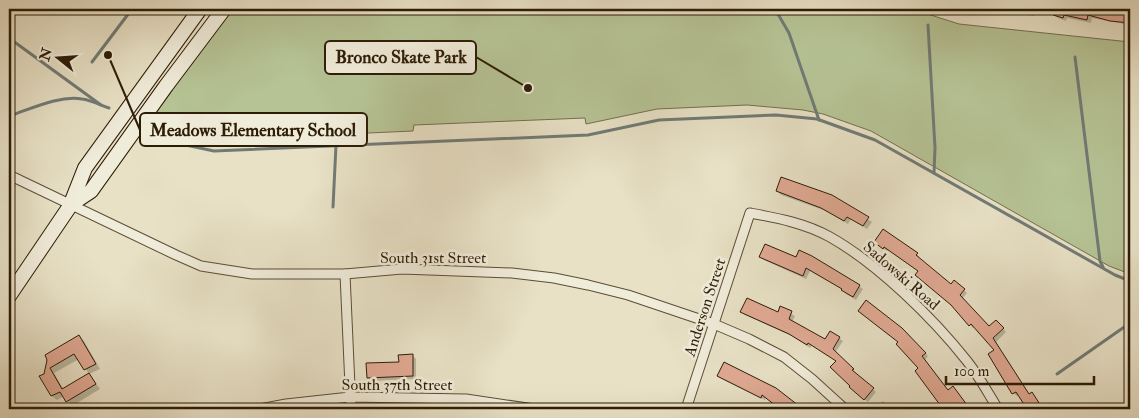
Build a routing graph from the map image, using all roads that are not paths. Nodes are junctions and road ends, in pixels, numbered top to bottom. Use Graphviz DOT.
graph roads {
  1 [pos="200,9"];
  2 [pos="224,9"];
  3 [pos="9,175"];
  4 [pos="70,206"];
  5 [pos="750,213"];
  6 [pos="345,274"];
  7 [pos="9,296"];
  8 [pos="714,324"];
  9 [pos="350,397"];
  10 [pos="260,409"];
  11 [pos="351,409"];
  12 [pos="534,409"];
  13 [pos="686,409"];
  14 [pos="844,409"];
  15 [pos="998,409"];
  1 -- 4 [label="street"];
  2 -- 4 [label="street"];
  3 -- 4 [label="street, South 31st Street"];
  4 -- 6 [label="street, South 31st Street"];
  4 -- 7 [label="street"];
  5 -- 8 [label="street, Anderson Street"];
  5 -- 15 [label="street, Sadowski Road"];
  6 -- 8 [label="street, South 31st Street"];
  6 -- 9 [label="street"];
  8 -- 13 [label="street, Anderson Street"];
  8 -- 14 [label="street, South 31st Street"];
  9 -- 10 [label="street, South 37th Street"];
  9 -- 11 [label="street"];
  9 -- 12 [label="street, South 37th Street"];
}
